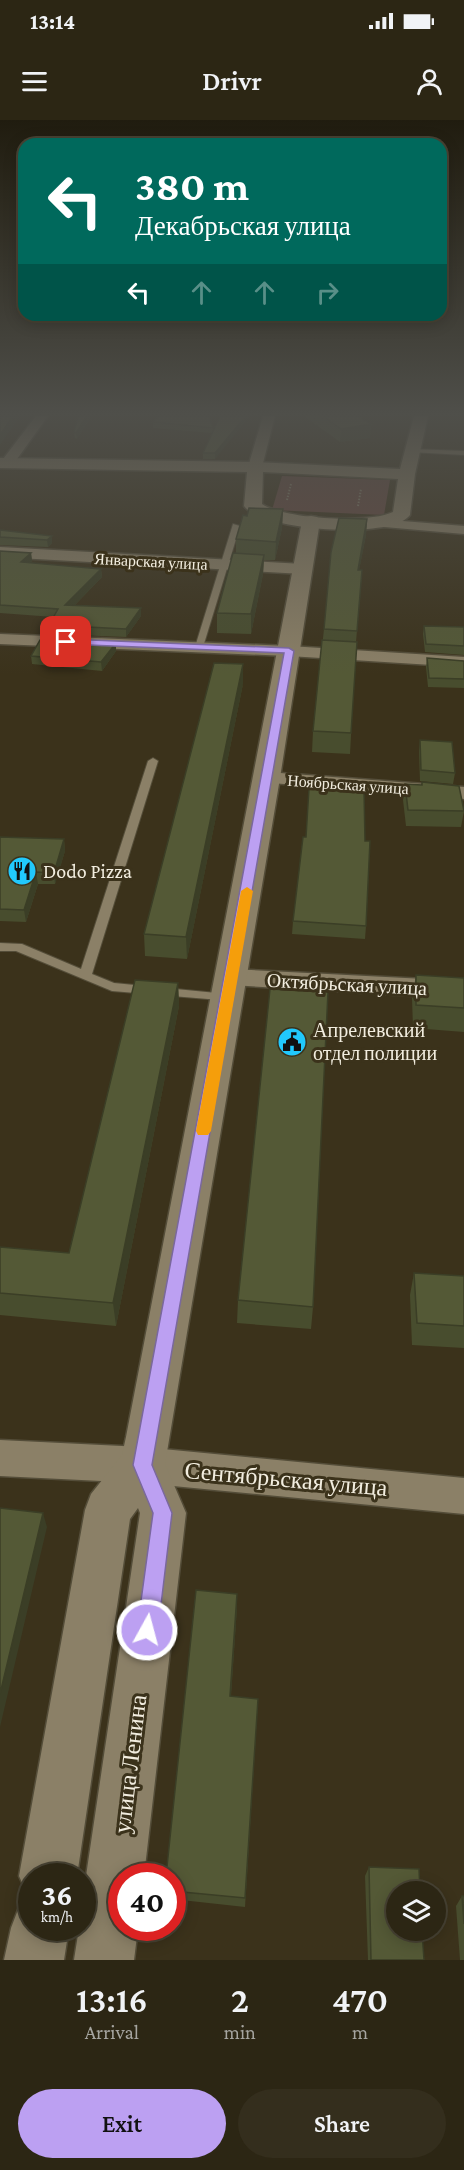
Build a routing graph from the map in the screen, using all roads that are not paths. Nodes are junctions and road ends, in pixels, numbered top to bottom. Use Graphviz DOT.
graph roads {
  1 [pos="253,502"];
  2 [pos="403,502"];
  3 [pos="298,515"];
  4 [pos="378,523"];
  5 [pos="236,526"];
  6 [pos="464,530"];
  7 [pos="0,552"];
  8 [pos="223,565"];
  9 [pos="303,569"];
  10 [pos="0,639"];
  11 [pos="199,647"];
  12 [pos="289,651"];
  13 [pos="464,662"];
  14 [pos="153,761"];
  15 [pos="267,778"];
  16 [pos="464,793"];
  17 [pos="0,947"];
  18 [pos="85,976"];
  19 [pos="229,988"];
  20 [pos="464,990"];
  21 [pos="0,1458"];
  22 [pos="142,1465"];
  23 [pos="464,1496"];
  24 [pos="50,1863"];
  25 [pos="38,1941"];
  26 [pos="34,1960"];
  27 [pos="104,1960"];
  1 -- 3 [label="street"];
  2 -- 4 [label="street"];
  3 -- 4 [label="street"];
  3 -- 9 [label="street"];
  4 -- 6 [label="street"];
  5 -- 8 [label="lane"];
  7 -- 8 [label="street, Январская улица"];
  8 -- 9 [label="street, Январская улица"];
  8 -- 11 [label="lane"];
  9 -- 12 [label="street"];
  10 -- 11 [label="street"];
  11 -- 12 [label="street"];
  12 -- 13 [label="street"];
  12 -- 15 [label="street"];
  14 -- 18 [label="lane"];
  15 -- 16 [label="street, Ноябрьская улица"];
  15 -- 19 [label="street"];
  17 -- 18 [label="lane"];
  18 -- 19 [label="lane"];
  19 -- 20 [label="street, Октябрьская улица"];
  19 -- 22 [label="street"];
  21 -- 22 [label="street, Сентябрьская улица"];
  22 -- 23 [label="street, Сентябрьская улица"];
  22 -- 24 [label="street"];
  22 -- 27 [label="street, улица Ленина"];
  25 -- 26 [label="street"];
}
